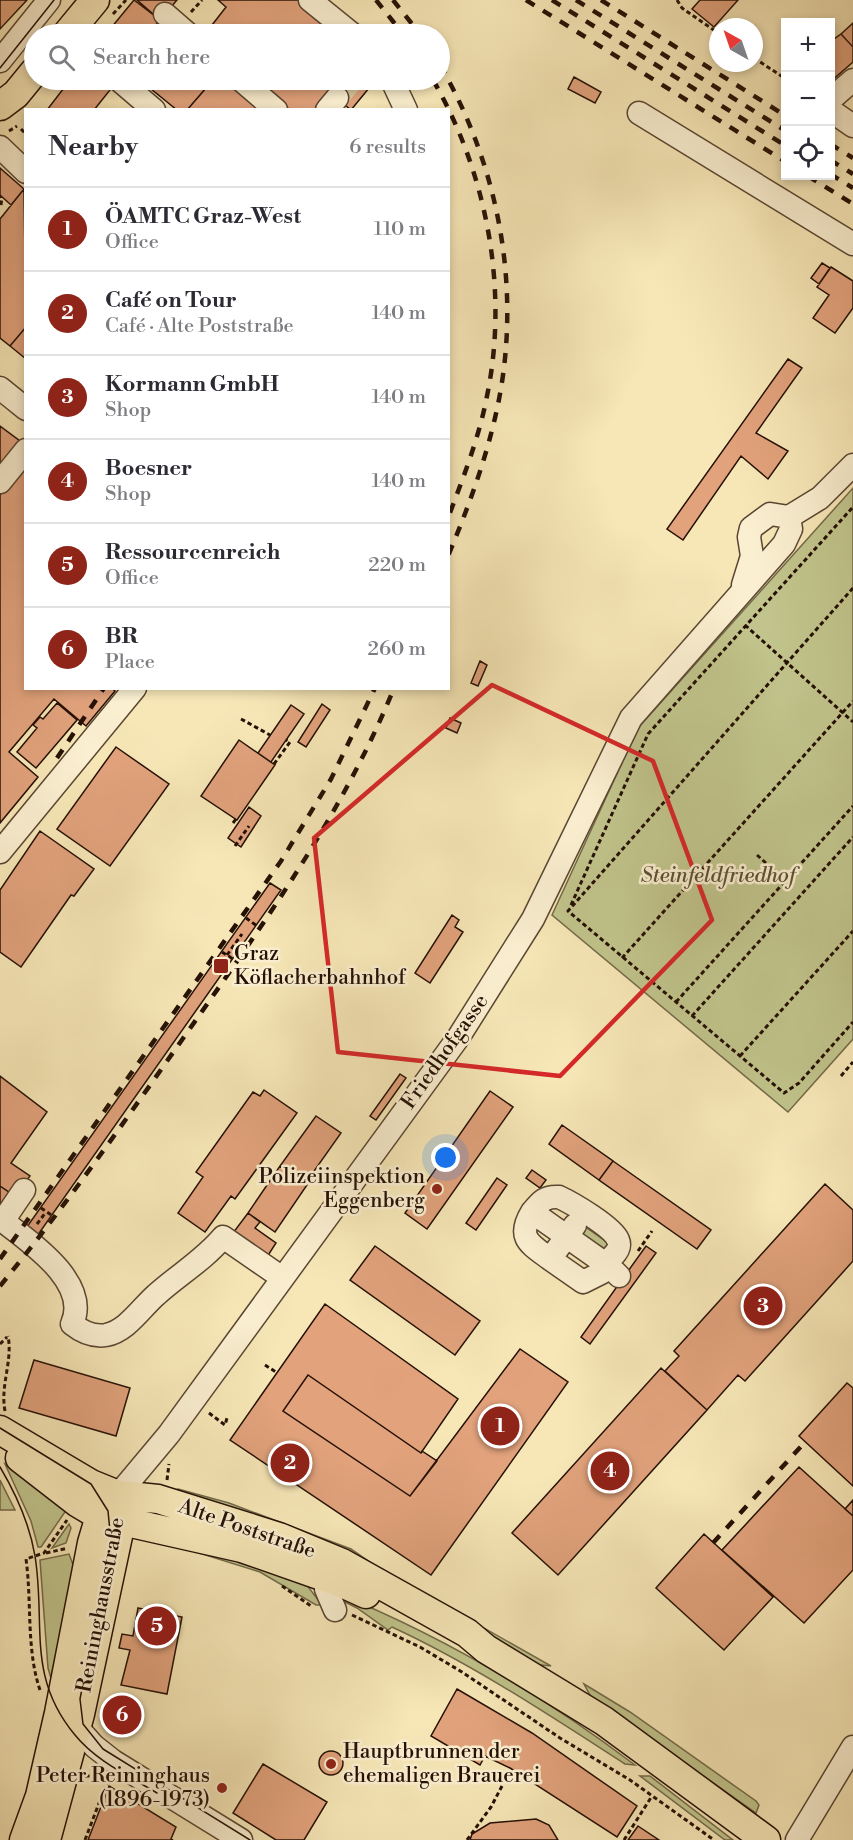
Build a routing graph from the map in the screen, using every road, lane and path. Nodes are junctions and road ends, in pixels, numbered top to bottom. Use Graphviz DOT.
graph roads {
  1 [pos="49,0"];
  2 [pos="95,0"];
  3 [pos="310,0"];
  4 [pos="677,0"];
  5 [pos="165,14"];
  6 [pos="30,24"];
  7 [pos="75,24"];
  8 [pos="176,24"];
  9 [pos="340,24"];
  10 [pos="709,27"];
  11 [pos="24,31"];
  12 [pos="0,61"];
  13 [pos="763,64"];
  14 [pos="781,77"];
  15 [pos="853,80"];
  16 [pos="24,84"];
  17 [pos="130,90"];
  18 [pos="253,90"];
  19 [pos="397,90"];
  20 [pos="835,96"];
  21 [pos="0,106"];
  22 [pos="152,108"];
  23 [pos="274,108"];
  24 [pos="405,108"];
  25 [pos="639,113"];
  26 [pos="835,113"];
  27 [pos="853,126"];
  28 [pos="21,129"];
  29 [pos="24,132"];
  30 [pos="0,147"];
  31 [pos="24,170"];
  32 [pos="2,197"];
  33 [pos="1,205"];
  34 [pos="853,244"];
  35 [pos="0,388"];
  36 [pos="24,407"];
  37 [pos="24,452"];
  38 [pos="853,465"];
  39 [pos="0,482"];
  40 [pos="853,507"];
  41 [pos="789,517"];
  42 [pos="853,588"];
  43 [pos="742,590"];
  44 [pos="745,625"];
  45 [pos="788,663"];
  46 [pos="133,690"];
  47 [pos="853,701"];
  48 [pos="842,713"];
  49 [pos="241,719"];
  50 [pos="853,722"];
  51 [pos="270,735"];
  52 [pos="286,740"];
  53 [pos="274,764"];
  54 [pos="853,806"];
  55 [pos="249,826"];
  56 [pos="853,837"];
  57 [pos="235,846"];
  58 [pos="0,852"];
  59 [pos="757,855"];
  60 [pos="786,881"];
  61 [pos="570,909"];
  62 [pos="255,915"];
  63 [pos="246,918"];
  64 [pos="251,922"];
  65 [pos="257,926"];
  66 [pos="853,931"];
  67 [pos="242,934"];
  68 [pos="222,951"];
  69 [pos="227,955"];
  70 [pos="622,958"];
  71 [pos="233,960"];
  72 [pos="676,1002"];
  73 [pos="692,1016"];
  74 [pos="853,1022"];
  75 [pos="740,1057"];
  76 [pos="853,1062"];
  77 [pos="841,1076"];
  78 [pos="24,1190"];
  79 [pos="41,1208"];
  80 [pos="46,1212"];
  81 [pos="532,1212"];
  82 [pos="584,1212"];
  83 [pos="43,1216"];
  84 [pos="52,1216"];
  85 [pos="567,1237"];
  86 [pos="550,1259"];
  87 [pos="610,1268"];
  88 [pos="281,1277"];
  89 [pos="0,1344"];
  90 [pos="265,1365"];
  91 [pos="276,1372"];
  92 [pos="200,1407"];
  93 [pos="227,1418"];
  94 [pos="2,1430"];
  95 [pos="113,1511"];
  96 [pos="72,1513"];
  97 [pos="71,1547"];
  98 [pos="44,1553"];
  99 [pos="326,1579"];
  100 [pos="281,1586"];
  101 [pos="335,1610"];
  102 [pos="486,1649"];
  103 [pos="59,1711"];
  104 [pos="853,1747"];
  105 [pos="107,1782"];
  106 [pos="502,1786"];
  107 [pos="652,1796"];
  108 [pos="24,1840"];
  109 [pos="46,1840"];
  110 [pos="85,1840"];
  111 [pos="241,1840"];
  112 [pos="467,1840"];
  113 [pos="624,1840"];
  114 [pos="714,1840"];
  115 [pos="766,1840"];
  116 [pos="797,1840"];
  1 -- 6 [label="street"];
  2 -- 7 [label="main road"];
  3 -- 9 [label="street"];
  4 -- 10 [label="path"];
  5 -- 8 [label="street"];
  11 -- 12 [label="street"];
  13 -- 14 [label="path"];
  15 -- 20 [label="street"];
  16 -- 21 [label="main road"];
  17 -- 22 [label="street"];
  18 -- 23 [label="street"];
  19 -- 24 [label="street"];
  25 -- 34 [label="street"];
  26 -- 27 [label="street"];
  28 -- 29 [label="path"];
  30 -- 31 [label="street"];
  32 -- 33 [label="path"];
  35 -- 36 [label="street"];
  37 -- 39 [label="street"];
  38 -- 41 [label="street, Friedhofgasse"];
  40 -- 44 [label="path"];
  41 -- 43 [label="street, Friedhofgasse"];
  41 -- 43 [label="street, Friedhofgasse"];
  42 -- 45 [label="path"];
  43 -- 88 [label="street, Friedhofgasse"];
  44 -- 45 [label="path"];
  44 -- 61 [label="path"];
  45 -- 48 [label="path"];
  45 -- 61 [label="path"];
  46 -- 58 [label="street"];
  47 -- 48 [label="path"];
  48 -- 50 [label="path"];
  48 -- 70 [label="path"];
  49 -- 51 [label="path"];
  52 -- 53 [label="path"];
  54 -- 60 [label="path"];
  55 -- 57 [label="path"];
  56 -- 73 [label="path"];
  59 -- 60 [label="path"];
  60 -- 72 [label="path"];
  61 -- 70 [label="path"];
  62 -- 64 [label="path"];
  63 -- 64 [label="path"];
  64 -- 65 [label="path"];
  66 -- 75 [label="path"];
  67 -- 69 [label="path"];
  68 -- 69 [label="path"];
  69 -- 71 [label="path"];
  70 -- 72 [label="path"];
  72 -- 73 [label="path"];
  73 -- 75 [label="path"];
  74 -- 75 [label="path"];
  76 -- 77 [label="path"];
  78 -- 88 [label="street"];
  79 -- 80 [label="path"];
  80 -- 83 [label="path"];
  80 -- 84 [label="path"];
  81 -- 82 [label="street"];
  81 -- 85 [label="street"];
  81 -- 86 [label="street"];
  82 -- 85 [label="street"];
  82 -- 87 [label="street"];
  85 -- 86 [label="street"];
  85 -- 87 [label="street"];
  86 -- 87 [label="street"];
  88 -- 95 [label="street, Friedhofgasse"];
  89 -- 94 [label="path"];
  90 -- 91 [label="path"];
  92 -- 93 [label="path"];
  94 -- 95 [label="main road, Alte Poststraße"];
  95 -- 99 [label="main road, Alte Poststraße"];
  95 -- 102 [label="main road, Alte Poststraße"];
  95 -- 103 [label="main road, Reininghausstraße"];
  96 -- 98 [label="path"];
  97 -- 98 [label="path"];
  98 -- 103 [label="path"];
  99 -- 101 [label="street"];
  99 -- 102 [label="main road, Alte Poststraße"];
  100 -- 101 [label="path"];
  101 -- 107 [label="path"];
  102 -- 115 [label="main road, Alte Poststraße"];
  103 -- 108 [label="main road, Reininghausstraße"];
  103 -- 109 [label="main road, Reininghausstraße"];
  103 -- 111 [label="street"];
  104 -- 116 [label="street"];
  105 -- 110 [label="path"];
  106 -- 112 [label="path"];
  107 -- 113 [label="path"];
  107 -- 114 [label="path"];
}
